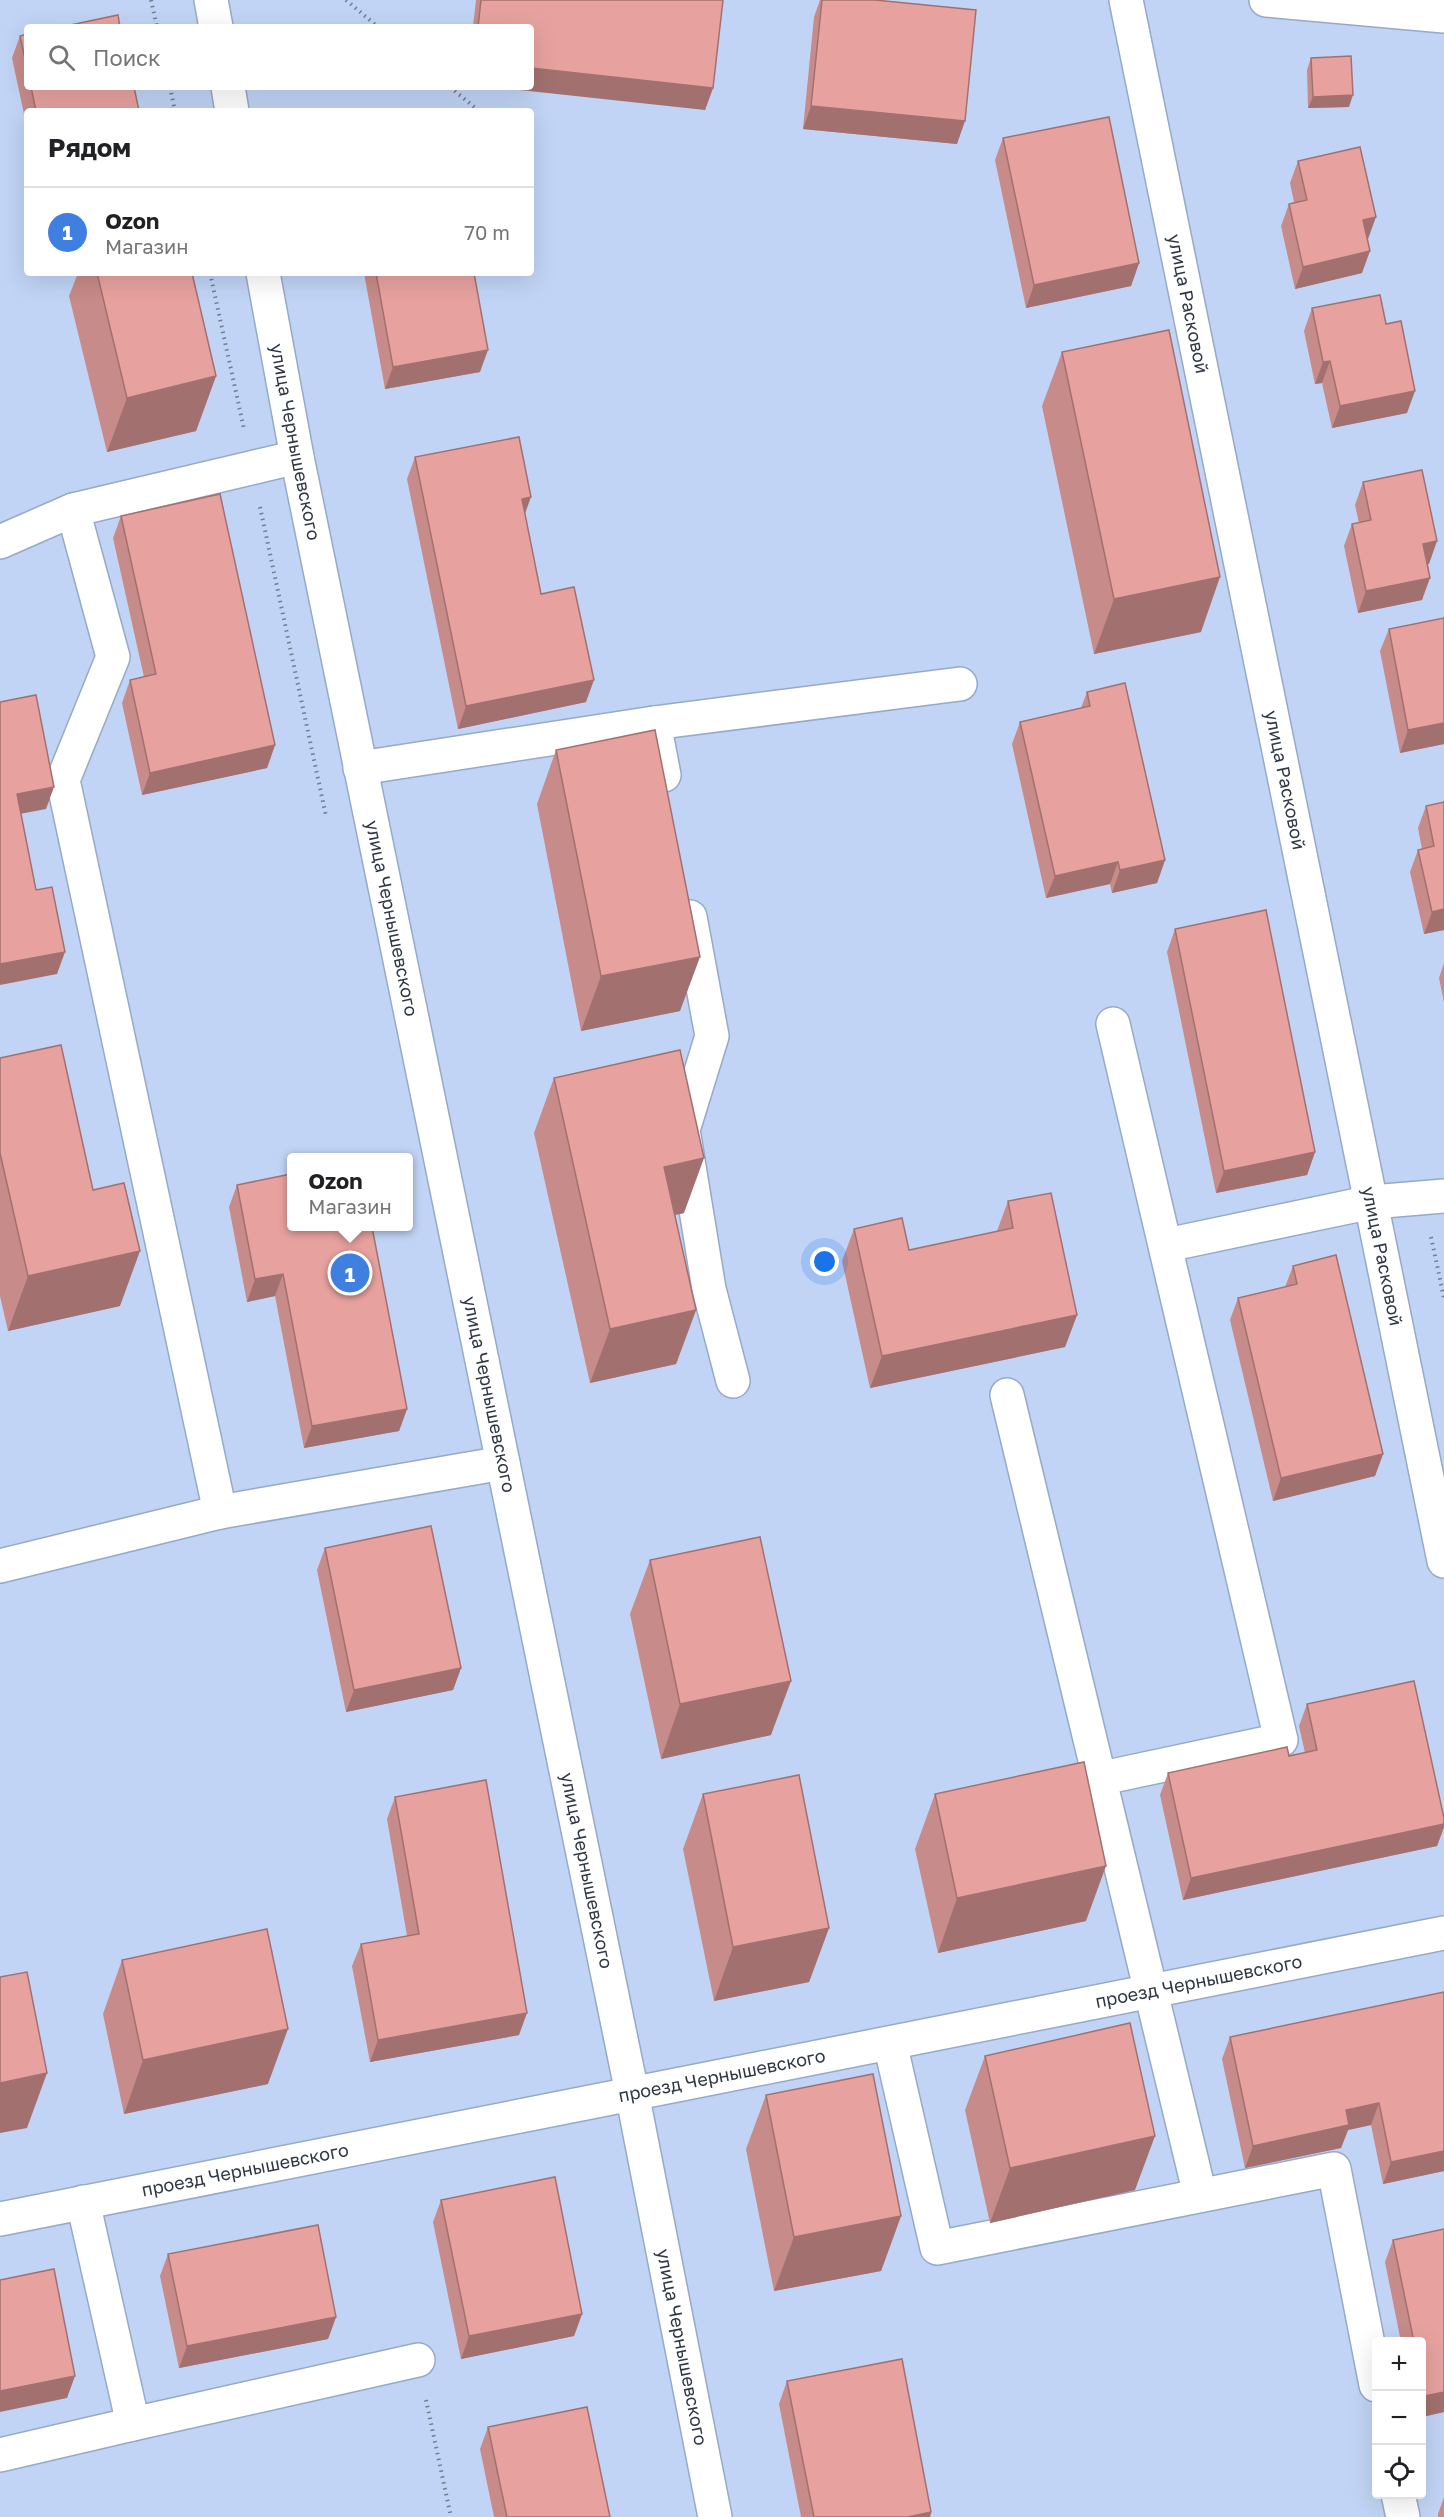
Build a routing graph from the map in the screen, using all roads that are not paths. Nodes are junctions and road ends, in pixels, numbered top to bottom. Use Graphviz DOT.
graph roads {
  1 [pos="211,0"];
  2 [pos="1126,0"];
  3 [pos="1266,0"];
  4 [pos="1377,5"];
  5 [pos="1444,16"];
  6 [pos="215,24"];
  7 [pos="228,90"];
  8 [pos="232,108"];
  9 [pos="263,276"];
  10 [pos="297,457"];
  11 [pos="73,510"];
  12 [pos="0,542"];
  13 [pos="960,684"];
  14 [pos="654,723"];
  15 [pos="360,768"];
  16 [pos="669,804"];
  17 [pos="684,885"];
  18 [pos="1113,1024"];
  19 [pos="1434,1197"];
  20 [pos="1372,1202"];
  21 [pos="1167,1245"];
  22 [pos="733,1381"];
  23 [pos="1008,1395"];
  24 [pos="502,1463"];
  25 [pos="1436,1482"];
  26 [pos="220,1512"];
  27 [pos="1444,1561"];
  28 [pos="0,1566"];
  29 [pos="1098,1779"];
  30 [pos="1444,1933"];
  31 [pos="1153,1993"];
  32 [pos="890,2043"];
  33 [pos="632,2093"];
  34 [pos="1200,2195"];
  35 [pos="83,2202"];
  36 [pos="0,2219"];
  37 [pos="418,2360"];
  38 [pos="1372,2360"];
  39 [pos="132,2424"];
  40 [pos="0,2455"];
  41 [pos="1399,2499"];
  42 [pos="716,2517"];
  43 [pos="1403,2517"];
  1 -- 6 [label="street"];
  2 -- 20 [label="street, улица Расковой"];
  3 -- 4 [label="street"];
  4 -- 5 [label="street"];
  7 -- 8 [label="street"];
  9 -- 10 [label="street, улица Чернышевского"];
  10 -- 11 [label="street"];
  10 -- 15 [label="street, улица Чернышевского"];
  11 -- 12 [label="street"];
  11 -- 26 [label="street"];
  13 -- 14 [label="street"];
  14 -- 15 [label="street"];
  14 -- 16 [label="street"];
  15 -- 24 [label="street, улица Чернышевского"];
  17 -- 22 [label="street"];
  18 -- 21 [label="street"];
  19 -- 20 [label="street"];
  20 -- 21 [label="street"];
  20 -- 25 [label="street, улица Расковой"];
  21 -- 29 [label="street"];
  23 -- 29 [label="street"];
  24 -- 26 [label="street"];
  24 -- 33 [label="street, улица Чернышевского"];
  25 -- 27 [label="street, улица Расковой"];
  26 -- 28 [label="street"];
  29 -- 31 [label="street"];
  30 -- 31 [label="street, проезд Чернышевского"];
  31 -- 32 [label="street, проезд Чернышевского"];
  31 -- 34 [label="street"];
  32 -- 33 [label="street, проезд Чернышевского"];
  32 -- 34 [label="street"];
  33 -- 35 [label="street, проезд Чернышевского"];
  33 -- 42 [label="street, улица Чернышевского"];
  34 -- 38 [label="street"];
  35 -- 36 [label="street, проезд Чернышевского"];
  35 -- 39 [label="street"];
  37 -- 39 [label="street"];
  39 -- 40 [label="street"];
  41 -- 43 [label="street"];
}
